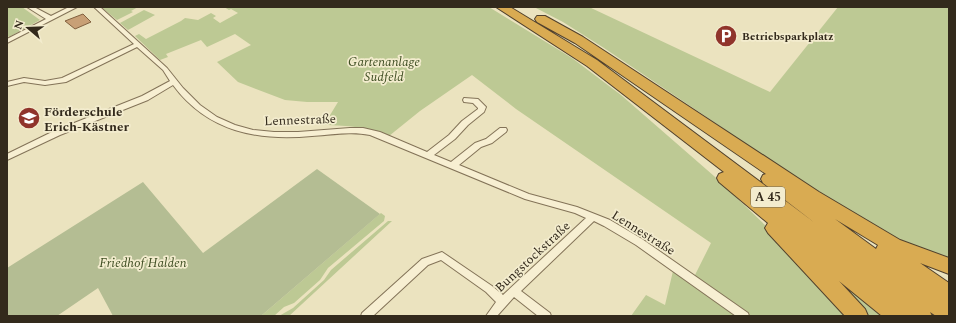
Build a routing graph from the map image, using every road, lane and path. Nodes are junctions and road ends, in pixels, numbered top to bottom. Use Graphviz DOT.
graph roads {
  1 [pos="30,7"];
  2 [pos="74,7"];
  3 [pos="97,7"];
  4 [pos="502,7"];
  5 [pos="521,7"];
  6 [pos="51,19"];
  7 [pos="7,41"];
  8 [pos="138,44"];
  9 [pos="612,79"];
  10 [pos="173,82"];
  11 [pos="7,84"];
  12 [pos="467,100"];
  13 [pos="668,101"];
  14 [pos="503,130"];
  15 [pos="427,156"];
  16 [pos="7,157"];
  17 [pos="452,166"];
  18 [pos="726,178"];
  19 [pos="813,196"];
  20 [pos="593,217"];
  21 [pos="949,266"];
  22 [pos="514,291"];
  23 [pos="949,294"];
  24 [pos="503,301"];
  25 [pos="949,314"];
  26 [pos="366,316"];
  27 [pos="491,316"];
  28 [pos="546,316"];
  29 [pos="744,316"];
  30 [pos="858,316"];
  31 [pos="897,316"];
  32 [pos="922,316"];
  1 -- 6 [label="street"];
  2 -- 6 [label="street"];
  3 -- 8 [label="street, Lennestraße"];
  4 -- 9 [label="highway, A 45"];
  5 -- 13 [label="highway, A 45"];
  6 -- 7 [label="street"];
  8 -- 10 [label="street, Lennestraße"];
  8 -- 11 [label="street"];
  9 -- 18 [label="highway"];
  9 -- 32 [label="highway, A 45"];
  10 -- 15 [label="street, Lennestraße"];
  10 -- 16 [label="street"];
  12 -- 15 [label="street"];
  13 -- 19 [label="highway"];
  13 -- 25 [label="highway, A 45"];
  14 -- 17 [label="street"];
  15 -- 17 [label="street, Lennestraße"];
  17 -- 20 [label="street, Lennestraße"];
  18 -- 30 [label="highway"];
  18 -- 31 [label="highway"];
  19 -- 21 [label="highway"];
  19 -- 23 [label="highway"];
  20 -- 22 [label="street, Bungstockstraße"];
  20 -- 29 [label="street, Lennestraße"];
  22 -- 24 [label="street, Bungstockstraße"];
  22 -- 28 [label="street"];
  24 -- 26 [label="street"];
  24 -- 27 [label="street, Bungstockstraße"];
}
